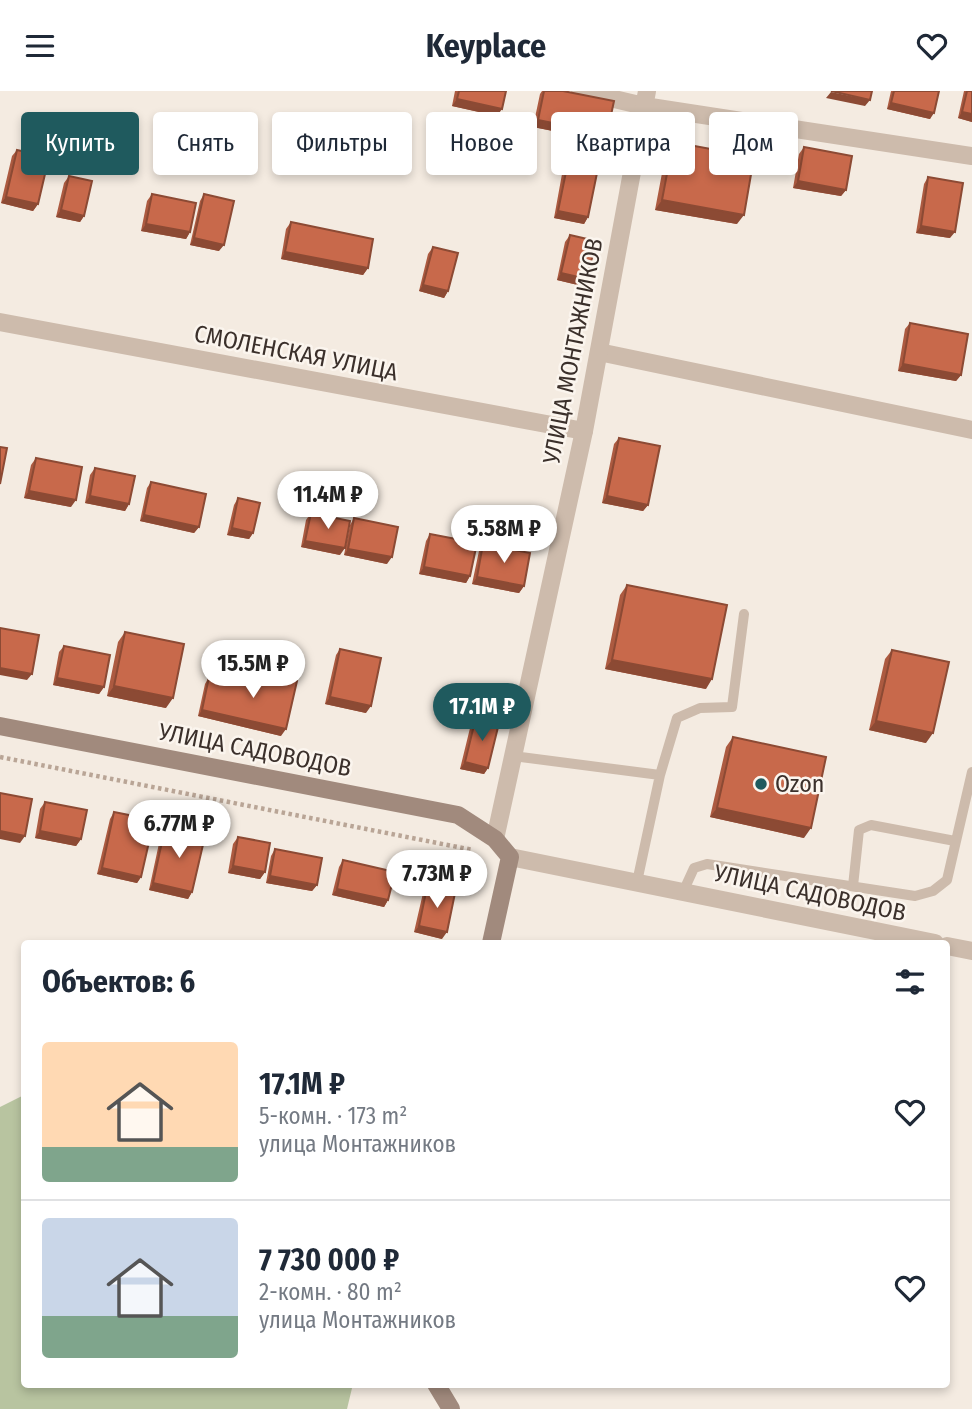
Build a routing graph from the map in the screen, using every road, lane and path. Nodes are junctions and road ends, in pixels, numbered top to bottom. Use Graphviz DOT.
graph roads {
  1 [pos="580,91"];
  2 [pos="645,98"];
  3 [pos="972,156"];
  4 [pos="0,322"];
  5 [pos="598,352"];
  6 [pos="972,430"];
  7 [pos="584,431"];
  8 [pos="744,614"];
  9 [pos="0,726"];
  10 [pos="513,756"];
  11 [pos="0,757"];
  12 [pos="972,772"];
  13 [pos="660,775"];
  14 [pos="495,839"];
  15 [pos="956,841"];
  16 [pos="510,857"];
  17 [pos="637,883"];
  18 [pos="853,886"];
  19 [pos="683,892"];
  20 [pos="492,940"];
  21 [pos="920,940"];
  22 [pos="950,947"];
  23 [pos="972,951"];
  24 [pos="438,1388"];
  25 [pos="451,1409"];
  1 -- 2 [label="street"];
  2 -- 3 [label="street"];
  2 -- 5 [label="street, УЛИЦА МОНТАЖНИКОВ"];
  4 -- 7 [label="street, СМОЛЕНСКАЯ УЛИЦА"];
  5 -- 6 [label="street"];
  5 -- 7 [label="street, УЛИЦА МОНТАЖНИКОВ"];
  7 -- 10 [label="street, УЛИЦА МОНТАЖНИКОВ"];
  8 -- 13 [label="lane"];
  9 -- 14 [label="main road, УЛИЦА САДОВОДОВ"];
  10 -- 13 [label="lane"];
  10 -- 14 [label="street, УЛИЦА МОНТАЖНИКОВ"];
  11 -- 16 [label="path"];
  12 -- 15 [label="lane"];
  13 -- 17 [label="lane"];
  14 -- 16 [label="main road"];
  15 -- 18 [label="lane"];
  15 -- 18 [label="lane"];
  16 -- 17 [label="street, УЛИЦА САДОВОДОВ"];
  16 -- 20 [label="main road"];
  17 -- 19 [label="street, УЛИЦА САДОВОДОВ"];
  18 -- 19 [label="lane"];
  19 -- 21 [label="street, УЛИЦА САДОВОДОВ"];
  22 -- 23 [label="street"];
  24 -- 25 [label="main road"];
}
